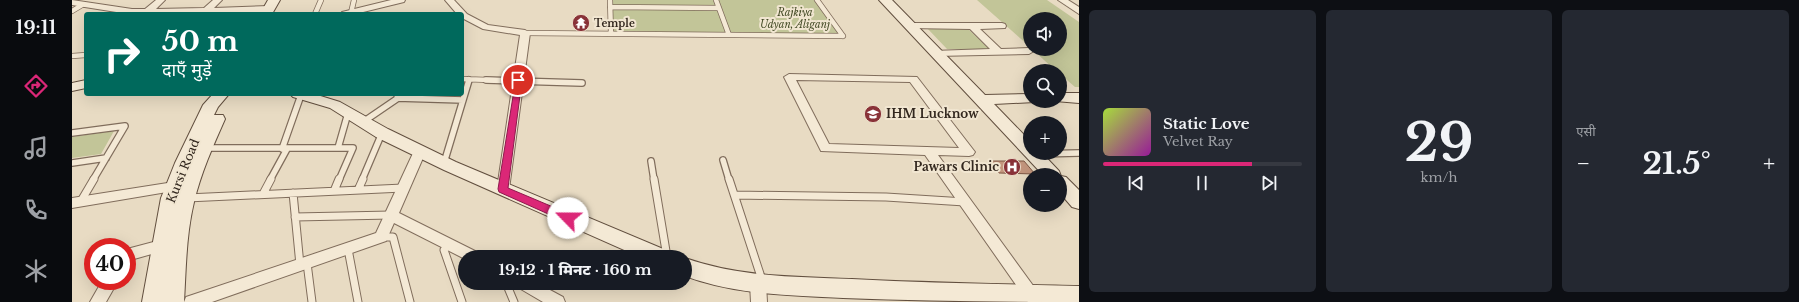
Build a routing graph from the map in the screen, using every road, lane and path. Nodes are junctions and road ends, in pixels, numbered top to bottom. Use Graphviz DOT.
graph roads {
  1 [pos="161,0"];
  2 [pos="218,0"];
  3 [pos="321,0"];
  4 [pos="354,0"];
  5 [pos="401,0"];
  6 [pos="449,0"];
  7 [pos="610,0"];
  8 [pos="716,0"];
  9 [pos="817,0"];
  10 [pos="885,0"];
  11 [pos="1062,0"];
  12 [pos="72,2"];
  13 [pos="82,4"];
  14 [pos="610,7"];
  15 [pos="270,8"];
  16 [pos="719,8"];
  17 [pos="72,11"];
  18 [pos="205,11"];
  19 [pos="1079,11"];
  20 [pos="147,12"];
  21 [pos="316,12"];
  22 [pos="349,12"];
  23 [pos="356,12"];
  24 [pos="460,12"];
  25 [pos="464,16"];
  26 [pos="911,26"];
  27 [pos="972,26"];
  28 [pos="1002,26"];
  29 [pos="525,33"];
  30 [pos="611,34"];
  31 [pos="729,35"];
  32 [pos="1023,51"];
  33 [pos="999,52"];
  34 [pos="936,53"];
  35 [pos="84,55"];
  36 [pos="72,56"];
  37 [pos="464,79"];
  38 [pos="469,79"];
  39 [pos="518,80"];
  40 [pos="582,83"];
  41 [pos="84,84"];
  42 [pos="72,87"];
  43 [pos="221,96"];
  44 [pos="223,96"];
  45 [pos="298,96"];
  46 [pos="306,96"];
  47 [pos="400,96"];
  48 [pos="397,98"];
  49 [pos="1067,98"];
  50 [pos="1079,98"];
  51 [pos="1023,99"];
  52 [pos="463,100"];
  53 [pos="981,100"];
  54 [pos="348,112"];
  55 [pos="363,122"];
  56 [pos="72,133"];
  57 [pos="382,133"];
  58 [pos="1023,144"];
  59 [pos="204,148"];
  60 [pos="338,148"];
  61 [pos="284,149"];
  62 [pos="928,150"];
  63 [pos="420,151"];
  64 [pos="1067,153"];
  65 [pos="1079,153"];
  66 [pos="106,158"];
  67 [pos="723,160"];
  68 [pos="1039,160"];
  69 [pos="651,161"];
  70 [pos="72,163"];
  71 [pos="444,163"];
  72 [pos="1046,168"];
  73 [pos="403,188"];
  74 [pos="503,189"];
  75 [pos="358,190"];
  76 [pos="334,191"];
  77 [pos="181,192"];
  78 [pos="293,193"];
  79 [pos="263,194"];
  80 [pos="735,195"];
  81 [pos="76,202"];
  82 [pos="965,202"];
  83 [pos="391,215"];
  84 [pos="295,217"];
  85 [pos="381,238"];
  86 [pos="449,244"];
  87 [pos="161,246"];
  88 [pos="348,249"];
  89 [pos="461,250"];
  90 [pos="645,250"];
  91 [pos="666,250"];
  92 [pos="136,253"];
  93 [pos="303,264"];
  94 [pos="692,270"];
  95 [pos="105,290"];
  96 [pos="509,290"];
  97 [pos="536,290"];
  98 [pos="760,290"];
  99 [pos="1079,295"];
  100 [pos="919,297"];
  101 [pos="1034,298"];
  102 [pos="98,302"];
  103 [pos="153,302"];
  104 [pos="173,302"];
  105 [pos="192,302"];
  106 [pos="312,302"];
  107 [pos="358,302"];
  108 [pos="410,302"];
  109 [pos="462,302"];
  110 [pos="514,302"];
  111 [pos="557,302"];
  1 -- 20 [label="street"];
  2 -- 18 [label="street"];
  3 -- 21 [label="lane"];
  4 -- 22 [label="lane"];
  5 -- 23 [label="street"];
  6 -- 24 [label="street"];
  7 -- 14 [label="lane"];
  8 -- 16 [label="lane"];
  9 -- 31 [label="lane"];
  10 -- 26 [label="street"];
  11 -- 19 [label="street"];
  12 -- 13 [label="street"];
  13 -- 17 [label="lane"];
  13 -- 20 [label="street"];
  14 -- 16 [label="lane"];
  14 -- 30 [label="lane"];
  15 -- 18 [label="street"];
  16 -- 31 [label="lane"];
  18 -- 20 [label="street"];
  25 -- 29 [label="street"];
  26 -- 27 [label="street"];
  26 -- 34 [label="street"];
  27 -- 28 [label="street"];
  27 -- 33 [label="street"];
  29 -- 30 [label="lane"];
  29 -- 39 [label="street"];
  30 -- 31 [label="lane"];
  32 -- 33 [label="street"];
  33 -- 34 [label="street"];
  34 -- 53 [label="street"];
  35 -- 36 [label="lane"];
  37 -- 38 [label="lane"];
  38 -- 39 [label="lane"];
  38 -- 52 [label="lane"];
  39 -- 40 [label="lane"];
  39 -- 74 [label="street"];
  41 -- 42 [label="street"];
  43 -- 77 [label="street, Kursi Road"];
  44 -- 59 [label="street, Kursi Road"];
  45 -- 61 [label="lane"];
  46 -- 54 [label="street"];
  47 -- 48 [label="lane"];
  48 -- 52 [label="lane"];
  48 -- 55 [label="lane"];
  49 -- 50 [label="street"];
  51 -- 53 [label="street"];
  52 -- 71 [label="lane"];
  53 -- 58 [label="street"];
  54 -- 55 [label="street"];
  54 -- 60 [label="lane"];
  55 -- 57 [label="street"];
  56 -- 66 [label="lane"];
  57 -- 63 [label="street"];
  57 -- 75 [label="lane"];
  59 -- 61 [label="lane"];
  59 -- 77 [label="street, Kursi Road"];
  60 -- 61 [label="lane"];
  60 -- 76 [label="lane"];
  61 -- 79 [label="lane"];
  62 -- 62 [label="street"];
  62 -- 82 [label="street"];
  63 -- 71 [label="street"];
  63 -- 73 [label="street"];
  64 -- 65 [label="lane"];
  66 -- 70 [label="lane"];
  66 -- 81 [label="lane"];
  67 -- 80 [label="lane"];
  68 -- 72 [label="street"];
  69 -- 91 [label="lane"];
  71 -- 74 [label="street"];
  73 -- 75 [label="lane"];
  73 -- 83 [label="street"];
  74 -- 90 [label="street"];
  75 -- 76 [label="lane"];
  76 -- 78 [label="lane"];
  77 -- 79 [label="lane"];
  77 -- 81 [label="street"];
  77 -- 87 [label="street, Kursi Road"];
  77 -- 104 [label="street, Kursi Road"];
  78 -- 79 [label="lane"];
  78 -- 84 [label="lane"];
  80 -- 82 [label="lane"];
  80 -- 98 [label="lane"];
  82 -- 101 [label="street"];
  83 -- 84 [label="lane"];
  83 -- 85 [label="street"];
  83 -- 86 [label="street"];
  84 -- 93 [label="lane"];
  85 -- 88 [label="street"];
  85 -- 108 [label="lane"];
  86 -- 89 [label="street"];
  86 -- 109 [label="lane"];
  87 -- 92 [label="street"];
  87 -- 103 [label="street, Kursi Road"];
  88 -- 93 [label="street"];
  88 -- 107 [label="lane"];
  93 -- 105 [label="street"];
  93 -- 106 [label="lane"];
  94 -- 98 [label="street"];
  95 -- 102 [label="street"];
  96 -- 110 [label="lane"];
  97 -- 111 [label="street"];
  98 -- 100 [label="street"];
  99 -- 101 [label="street"];
  100 -- 101 [label="street"];
}
